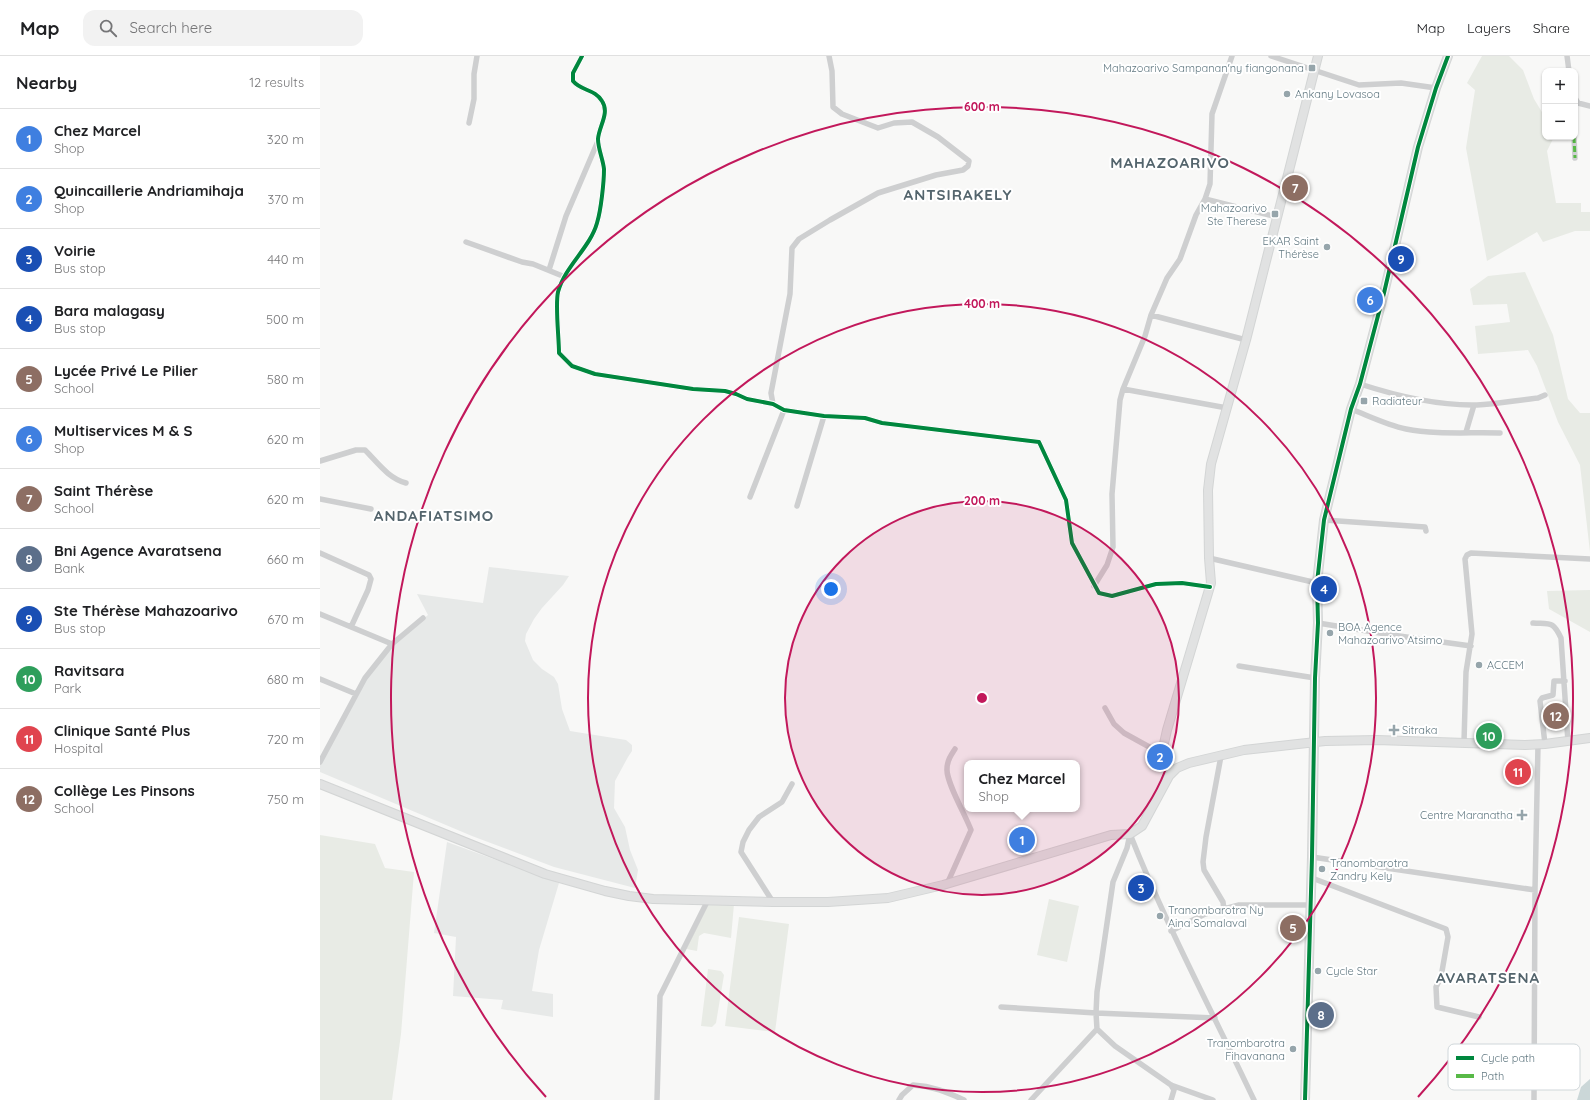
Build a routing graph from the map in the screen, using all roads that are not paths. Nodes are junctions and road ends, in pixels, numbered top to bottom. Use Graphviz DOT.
graph roads {
  1 [pos="477,56"];
  2 [pos="582,56"];
  3 [pos="829,56"];
  4 [pos="1232,56"];
  5 [pos="1271,56"];
  6 [pos="1318,56"];
  7 [pos="1448,56"];
  8 [pos="1567,56"];
  9 [pos="1569,68"];
  10 [pos="1314,71"];
  11 [pos="1436,88"];
  12 [pos="1578,103"];
  13 [pos="1590,106"];
  14 [pos="469,123"];
  15 [pos="1574,140"];
  16 [pos="598,141"];
  17 [pos="1575,158"];
  18 [pos="1205,199"];
  19 [pos="1277,217"];
  20 [pos="466,242"];
  21 [pos="549,270"];
  22 [pos="565,277"];
  23 [pos="1152,315"];
  24 [pos="1246,340"];
  25 [pos="1360,384"];
  26 [pos="1123,389"];
  27 [pos="1545,395"];
  28 [pos="773,404"];
  29 [pos="1474,404"];
  30 [pos="1227,408"];
  31 [pos="1351,408"];
  32 [pos="784,410"];
  33 [pos="824,416"];
  34 [pos="1466,432"];
  35 [pos="1500,433"];
  36 [pos="320,461"];
  37 [pos="406,483"];
  38 [pos="750,497"];
  39 [pos="320,499"];
  40 [pos="797,506"];
  41 [pos="371,509"];
  42 [pos="1324,520"];
  43 [pos="1426,531"];
  44 [pos="320,553"];
  45 [pos="1209,558"];
  46 [pos="1590,559"];
  47 [pos="1317,583"];
  48 [pos="1094,586"];
  49 [pos="1210,587"];
  50 [pos="320,614"];
  51 [pos="423,618"];
  52 [pos="1318,623"];
  53 [pos="1533,623"];
  54 [pos="351,627"];
  55 [pos="392,644"];
  56 [pos="1471,646"];
  57 [pos="1239,666"];
  58 [pos="1315,678"];
  59 [pos="320,679"];
  60 [pos="1565,681"];
  61 [pos="356,694"];
  62 [pos="1106,708"];
  63 [pos="1590,738"];
  64 [pos="1464,742"];
  65 [pos="1568,742"];
  66 [pos="1314,743"];
  67 [pos="1542,744"];
  68 [pos="955,749"];
  69 [pos="1162,754"];
  70 [pos="1221,756"];
  71 [pos="320,762"];
  72 [pos="1173,772"];
  73 [pos="320,784"];
  74 [pos="792,784"];
  75 [pos="1130,834"];
  76 [pos="1312,857"];
  77 [pos="1312,878"];
  78 [pos="947,884"];
  79 [pos="1535,890"];
  80 [pos="708,900"];
  81 [pos="773,902"];
  82 [pos="1311,905"];
  83 [pos="1224,910"];
  84 [pos="1171,931"];
  85 [pos="1001,1007"];
  86 [pos="1096,1013"];
  87 [pos="1479,1017"];
  88 [pos="1215,1018"];
  89 [pos="1097,1029"];
  90 [pos="1534,1044"];
  91 [pos="1171,1085"];
  92 [pos="1534,1090"];
  93 [pos="657,1100"];
  94 [pos="899,1100"];
  95 [pos="964,1100"];
  96 [pos="1031,1100"];
  97 [pos="1171,1100"];
  98 [pos="1213,1100"];
  99 [pos="1254,1100"];
  100 [pos="1305,1100"];
  101 [pos="1534,1100"];
  1 -- 14 [label="street"];
  2 -- 16 [label="street"];
  3 -- 28 [label="street"];
  4 -- 18 [label="street"];
  5 -- 10 [label="street"];
  6 -- 10 [label="main road"];
  7 -- 11 [label="main road"];
  8 -- 9 [label="street"];
  10 -- 11 [label="street"];
  10 -- 19 [label="main road"];
  11 -- 25 [label="main road"];
  12 -- 13 [label="street"];
  15 -- 17 [label="street"];
  16 -- 21 [label="street"];
  16 -- 22 [label="street"];
  18 -- 19 [label="street"];
  18 -- 23 [label="street"];
  19 -- 24 [label="main road"];
  20 -- 21 [label="street"];
  21 -- 22 [label="street"];
  22 -- 28 [label="street"];
  23 -- 24 [label="street"];
  23 -- 26 [label="street"];
  24 -- 30 [label="main road"];
  25 -- 29 [label="street"];
  25 -- 31 [label="main road"];
  26 -- 30 [label="street"];
  26 -- 48 [label="street"];
  27 -- 29 [label="street"];
  28 -- 32 [label="street"];
  29 -- 34 [label="street"];
  30 -- 45 [label="main road"];
  31 -- 34 [label="street"];
  31 -- 42 [label="main road"];
  32 -- 33 [label="street"];
  32 -- 38 [label="street"];
  33 -- 40 [label="street"];
  33 -- 48 [label="street"];
  34 -- 35 [label="street"];
  36 -- 37 [label="street"];
  39 -- 41 [label="street"];
  42 -- 43 [label="street"];
  42 -- 47 [label="main road"];
  44 -- 54 [label="street"];
  45 -- 47 [label="street"];
  45 -- 49 [label="main road"];
  46 -- 56 [label="street"];
  47 -- 52 [label="main road"];
  48 -- 49 [label="street"];
  49 -- 69 [label="main road"];
  50 -- 54 [label="street"];
  51 -- 55 [label="street"];
  52 -- 56 [label="street"];
  52 -- 58 [label="main road"];
  53 -- 60 [label="street"];
  54 -- 55 [label="street"];
  55 -- 61 [label="street"];
  56 -- 64 [label="street"];
  57 -- 58 [label="street"];
  58 -- 66 [label="main road"];
  59 -- 61 [label="street"];
  60 -- 65 [label="street"];
  60 -- 67 [label="street"];
  61 -- 71 [label="street"];
  62 -- 69 [label="street"];
  63 -- 65 [label="main road"];
  64 -- 66 [label="main road"];
  64 -- 67 [label="main road"];
  65 -- 67 [label="main road"];
  66 -- 70 [label="main road"];
  66 -- 76 [label="main road"];
  67 -- 79 [label="street"];
  68 -- 78 [label="street"];
  69 -- 72 [label="main road"];
  70 -- 72 [label="main road"];
  70 -- 83 [label="street"];
  72 -- 75 [label="main road"];
  73 -- 80 [label="main road"];
  74 -- 81 [label="street"];
  75 -- 78 [label="main road"];
  75 -- 84 [label="street"];
  75 -- 86 [label="street"];
  76 -- 77 [label="main road"];
  76 -- 79 [label="street"];
  77 -- 82 [label="main road"];
  77 -- 87 [label="street"];
  78 -- 81 [label="main road"];
  79 -- 90 [label="street"];
  80 -- 81 [label="main road"];
  80 -- 93 [label="street"];
  82 -- 83 [label="street"];
  82 -- 100 [label="main road"];
  83 -- 84 [label="street"];
  84 -- 88 [label="street"];
  85 -- 86 [label="street"];
  86 -- 88 [label="street"];
  86 -- 89 [label="street"];
  88 -- 99 [label="street"];
  89 -- 91 [label="street"];
  89 -- 96 [label="street"];
  91 -- 97 [label="street"];
  91 -- 98 [label="street"];
  92 -- 101 [label="street"];
  94 -- 95 [label="street"];
}
